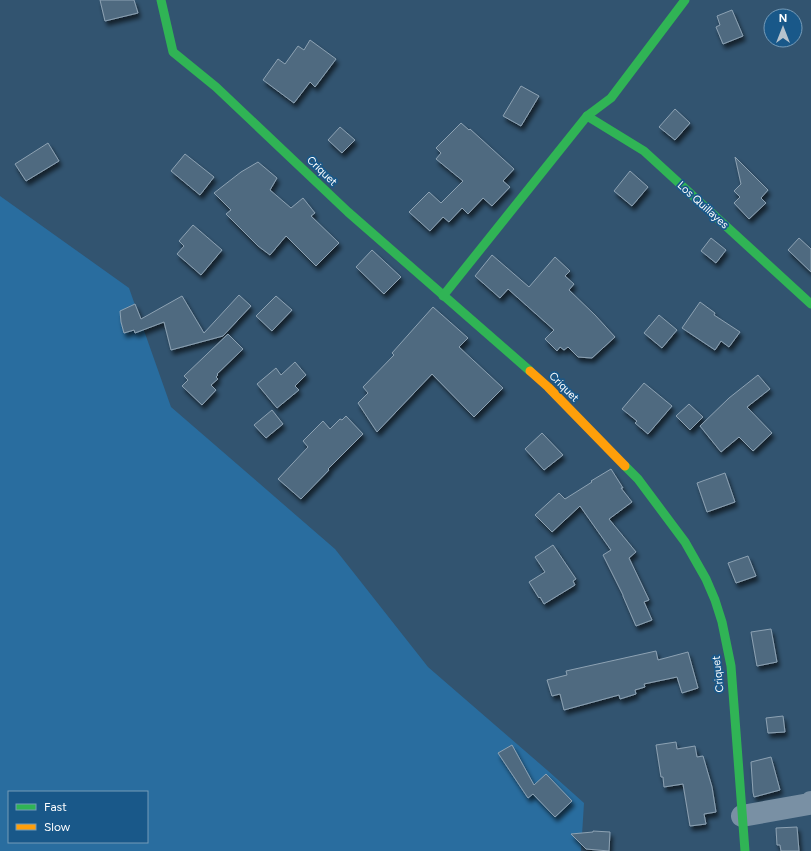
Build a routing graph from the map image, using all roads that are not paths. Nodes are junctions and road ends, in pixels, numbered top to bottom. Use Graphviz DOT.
graph roads {
  1 [pos="161,0"];
  2 [pos="685,0"];
  3 [pos="587,116"];
  4 [pos="443,296"];
  5 [pos="811,304"];
  6 [pos="810,803"];
  7 [pos="742,816"];
  8 [pos="744,851"];
  1 -- 4 [label="street, Criquet"];
  2 -- 3 [label="street"];
  3 -- 4 [label="street"];
  3 -- 5 [label="street, Los Quillayes"];
  4 -- 7 [label="street, Criquet"];
  6 -- 7 [label="street"];
  7 -- 8 [label="street, Criquet"];
}
